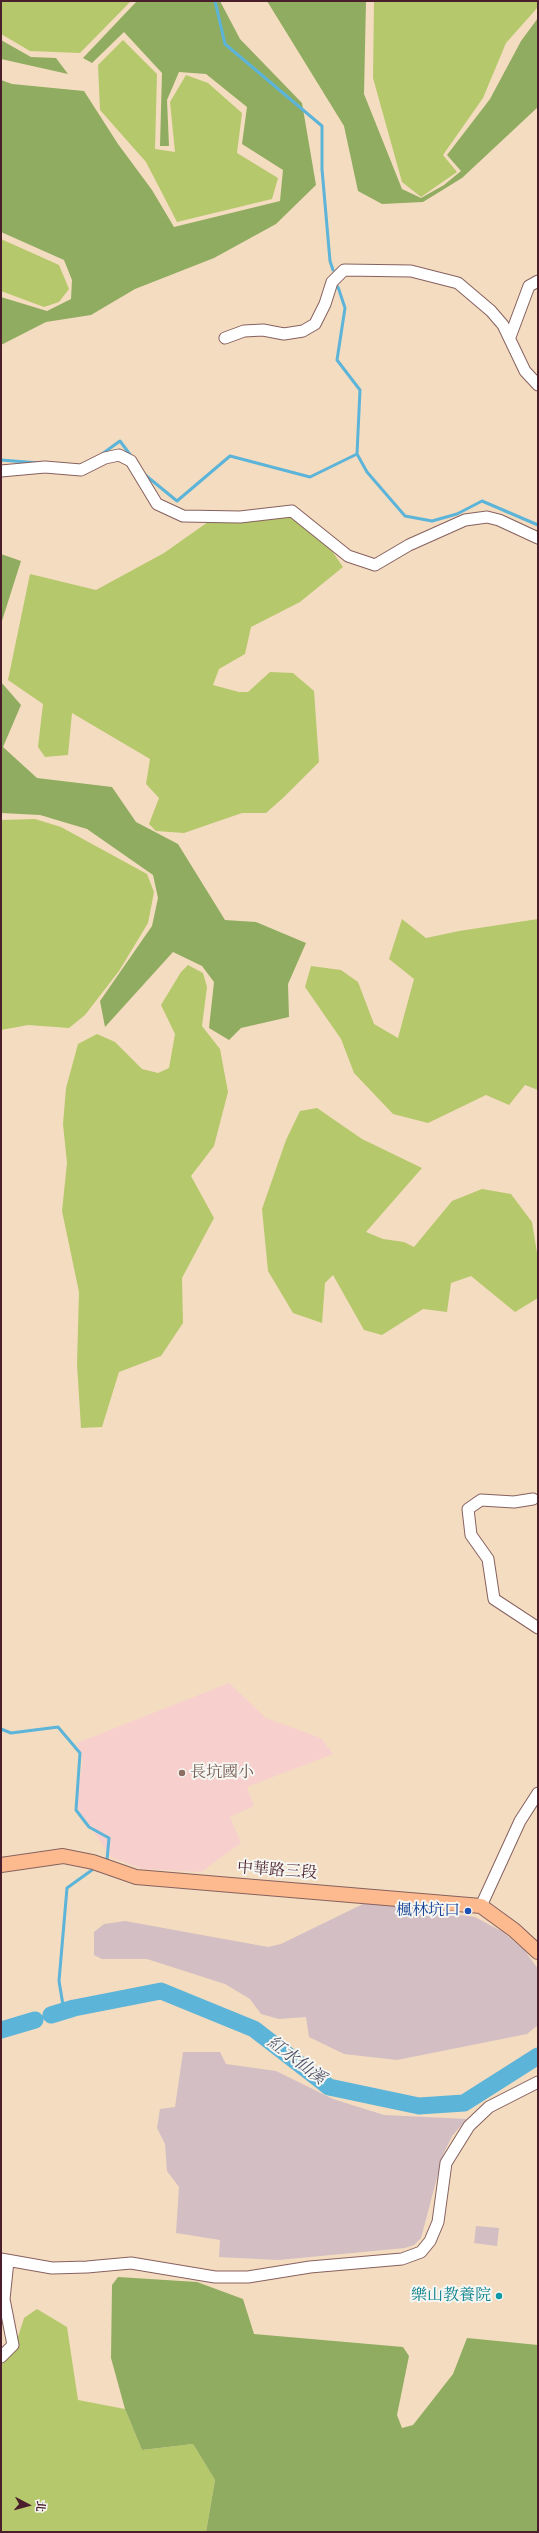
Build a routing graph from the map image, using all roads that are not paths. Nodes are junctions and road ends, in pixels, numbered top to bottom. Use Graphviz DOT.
graph roads {
  1 [pos="538,281"];
  2 [pos="510,337"];
  3 [pos="225,338"];
  4 [pos="538,385"];
  5 [pos="1,471"];
  6 [pos="538,538"];
  7 [pos="533,1499"];
  8 [pos="538,1628"];
  9 [pos="538,1793"];
  10 [pos="1,1865"];
  11 [pos="481,1906"];
  12 [pos="538,1952"];
  13 [pos="538,2082"];
  14 [pos="4,2260"];
  15 [pos="1,2357"];
  1 -- 2 [label="street"];
  2 -- 3 [label="street"];
  2 -- 4 [label="street"];
  5 -- 6 [label="street"];
  7 -- 8 [label="street"];
  9 -- 11 [label="street"];
  10 -- 11 [label="main road, 中華路三段"];
  11 -- 12 [label="main road"];
  13 -- 14 [label="street"];
  14 -- 15 [label="street"];
}
